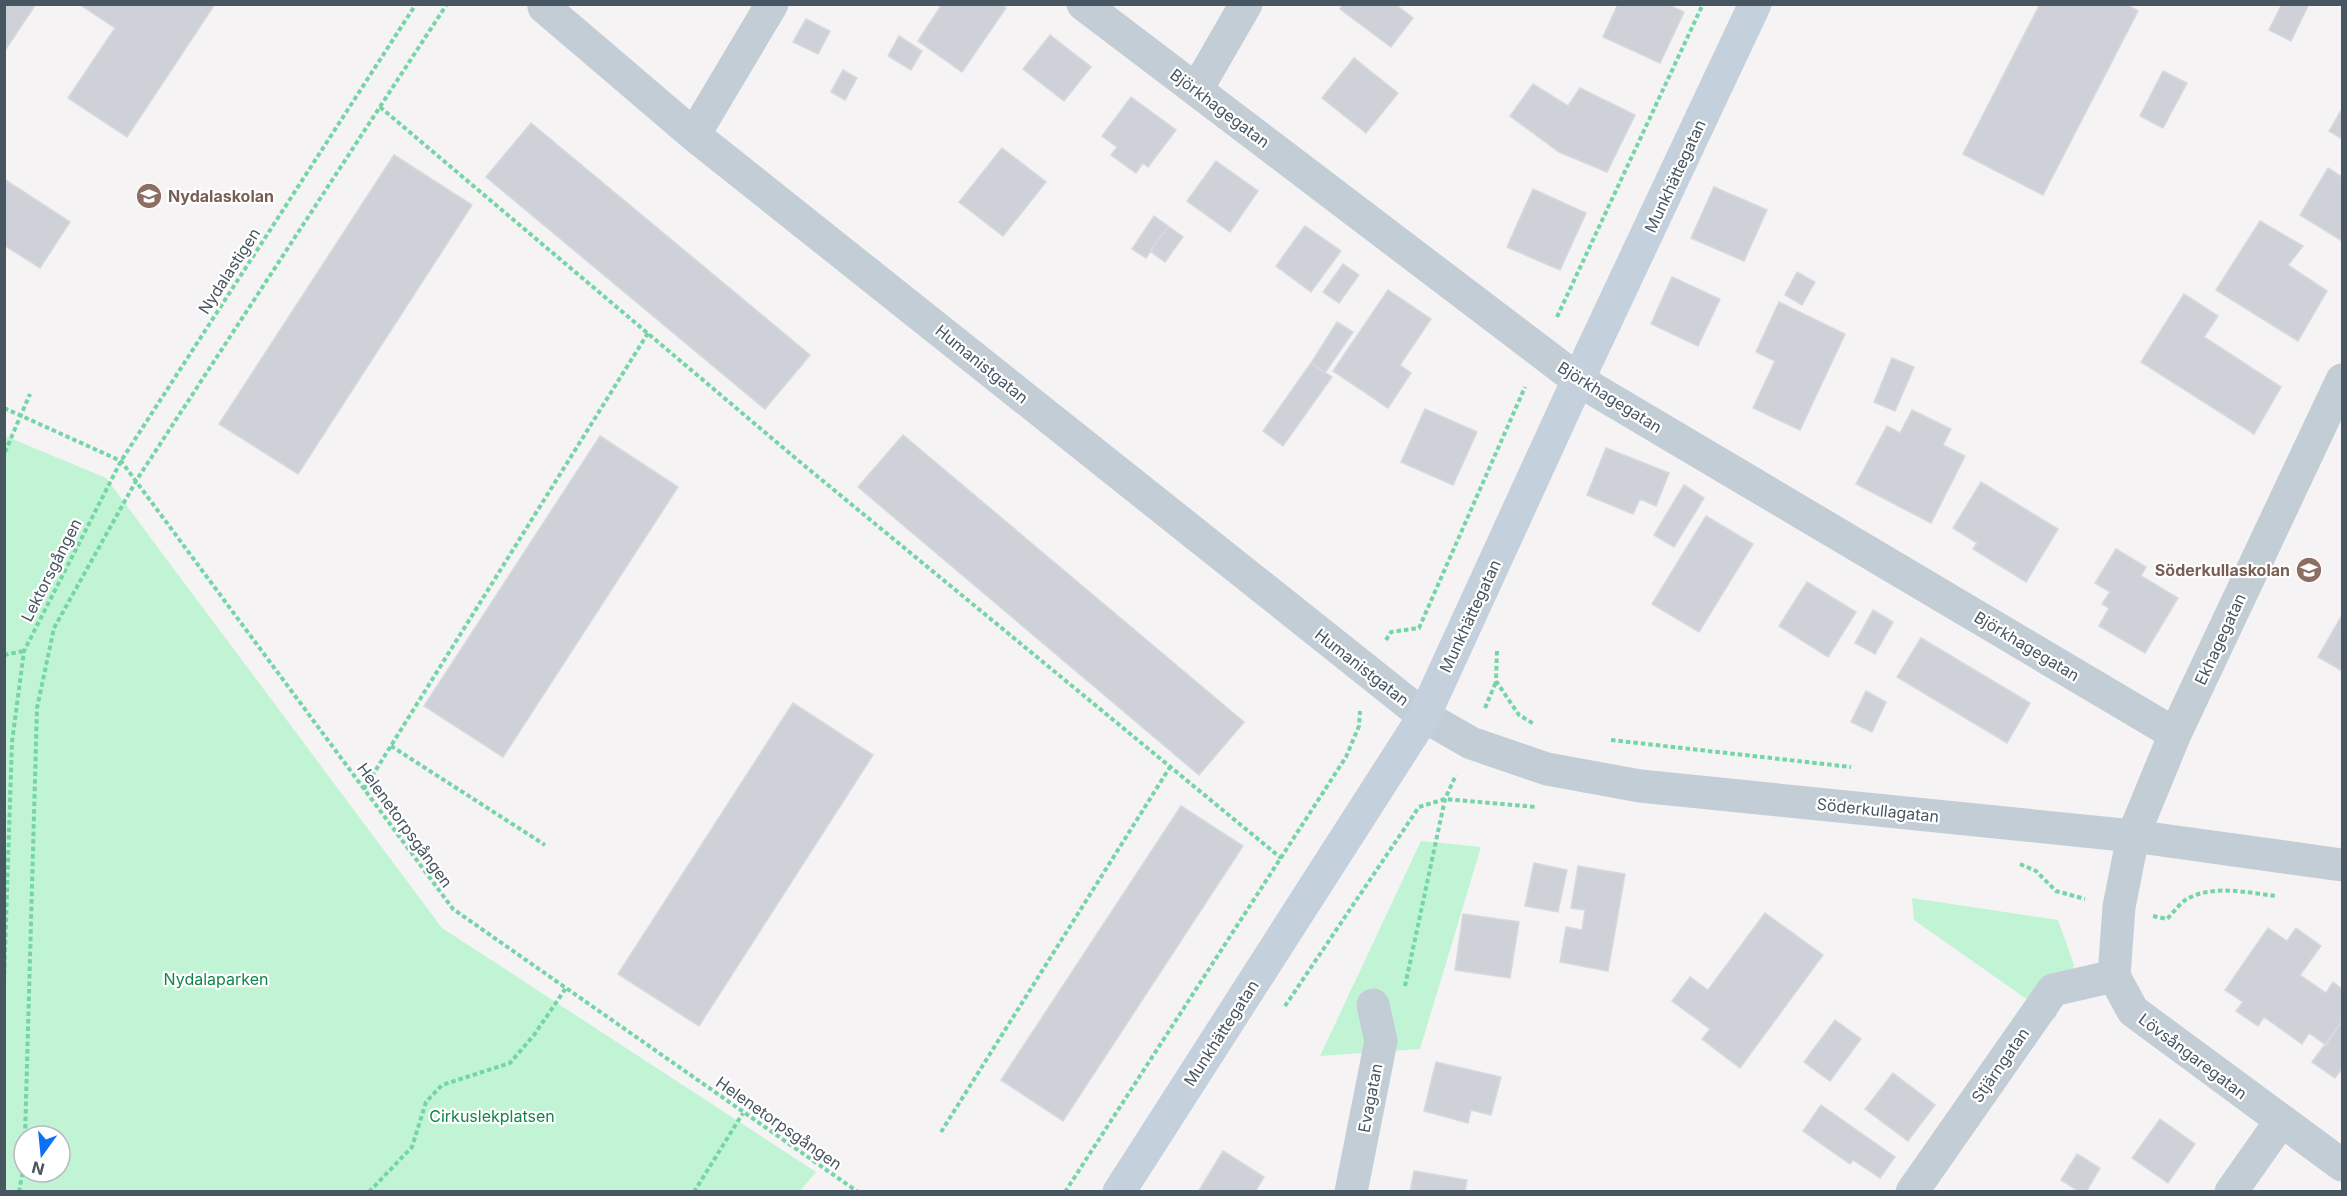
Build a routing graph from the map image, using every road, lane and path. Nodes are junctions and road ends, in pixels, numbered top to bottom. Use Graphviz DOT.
graph roads {
  1 [pos="416,4"];
  2 [pos="447,4"];
  3 [pos="772,4"];
  4 [pos="1083,4"];
  5 [pos="1246,4"];
  6 [pos="1703,4"];
  7 [pos="1755,4"];
  8 [pos="544,7"];
  9 [pos="1197,89"];
  10 [pos="380,107"];
  11 [pos="694,135"];
  12 [pos="648,333"];
  13 [pos="1541,352"];
  14 [pos="1578,380"];
  15 [pos="2343,380"];
  16 [pos="30,394"];
  17 [pos="4,408"];
  18 [pos="22,416"];
  19 [pos="5,452"];
  20 [pos="121,461"];
  21 [pos="136,481"];
  22 [pos="1498,643"];
  23 [pos="24,651"];
  24 [pos="4,655"];
  25 [pos="1365,669"];
  26 [pos="1496,681"];
  27 [pos="1424,716"];
  28 [pos="1540,727"];
  29 [pos="2175,734"];
  30 [pos="1609,740"];
  31 [pos="1471,743"];
  32 [pos="391,746"];
  33 [pos="1170,767"];
  34 [pos="1855,768"];
  35 [pos="364,789"];
  36 [pos="1445,799"];
  37 [pos="1544,807"];
  38 [pos="2133,836"];
  39 [pos="545,846"];
  40 [pos="1281,858"];
  41 [pos="2013,861"];
  42 [pos="2343,865"];
  43 [pos="2286,897"];
  44 [pos="2119,907"];
  45 [pos="2114,976"];
  46 [pos="4,982"];
  47 [pos="566,988"];
  48 [pos="1373,1005"];
  49 [pos="1280,1014"];
  50 [pos="743,1113"];
  51 [pos="2281,1121"];
  52 [pos="26,1124"];
  53 [pos="941,1132"];
  54 [pos="2343,1165"];
  55 [pos="369,1191"];
  56 [pos="694,1191"];
  57 [pos="858,1191"];
  58 [pos="1065,1191"];
  59 [pos="1119,1191"];
  60 [pos="1351,1191"];
  61 [pos="1912,1191"];
  62 [pos="2231,1191"];
  1 -- 20 [label="path, Nydalastigen"];
  2 -- 10 [label="path"];
  3 -- 11 [label="street"];
  4 -- 9 [label="street, Björkhagegatan"];
  5 -- 9 [label="street"];
  6 -- 13 [label="path"];
  7 -- 14 [label="main road, Munkhättegatan"];
  8 -- 11 [label="street, Humanistgatan"];
  9 -- 13 [label="street, Björkhagegatan"];
  10 -- 12 [label="path"];
  10 -- 21 [label="path"];
  11 -- 25 [label="street, Humanistgatan"];
  12 -- 32 [label="path"];
  12 -- 33 [label="path"];
  13 -- 14 [label="street, Björkhagegatan"];
  13 -- 25 [label="path"];
  14 -- 27 [label="main road, Munkhättegatan"];
  14 -- 29 [label="street, Björkhagegatan"];
  15 -- 29 [label="street, Ekhagegatan"];
  16 -- 18 [label="path"];
  17 -- 18 [label="path, Helenetorpsgången"];
  18 -- 19 [label="path"];
  18 -- 20 [label="path, Helenetorpsgången"];
  20 -- 21 [label="path, Helenetorpsgången"];
  20 -- 23 [label="path, Lektorsgången"];
  21 -- 35 [label="path, Helenetorpsgången"];
  21 -- 52 [label="path"];
  22 -- 26 [label="path"];
  23 -- 24 [label="path"];
  23 -- 46 [label="path, Lektorsgången"];
  25 -- 27 [label="street, Humanistgatan"];
  25 -- 40 [label="path"];
  26 -- 28 [label="path"];
  26 -- 31 [label="path"];
  27 -- 31 [label="street, Söderkullagatan"];
  27 -- 59 [label="main road, Munkhättegatan"];
  29 -- 38 [label="street, Ekhagegatan"];
  30 -- 34 [label="path"];
  31 -- 36 [label="path"];
  31 -- 38 [label="street, Söderkullagatan"];
  32 -- 35 [label="path"];
  32 -- 39 [label="path"];
  33 -- 40 [label="path"];
  33 -- 53 [label="path"];
  35 -- 47 [label="path, Helenetorpsgången"];
  36 -- 37 [label="path"];
  36 -- 48 [label="path"];
  36 -- 49 [label="path"];
  38 -- 42 [label="street, Söderkullagatan"];
  38 -- 44 [label="street"];
  40 -- 58 [label="path"];
  41 -- 44 [label="path"];
  43 -- 44 [label="path"];
  44 -- 45 [label="street"];
  45 -- 51 [label="street, Lövsångaregatan"];
  45 -- 61 [label="street, Stjärngatan"];
  47 -- 50 [label="path, Helenetorpsgången"];
  47 -- 55 [label="path"];
  48 -- 60 [label="street, Evagatan"];
  50 -- 56 [label="path"];
  50 -- 57 [label="path, Helenetorpsgången"];
  51 -- 54 [label="street, Lövsångaregatan"];
  51 -- 62 [label="street"];
}
